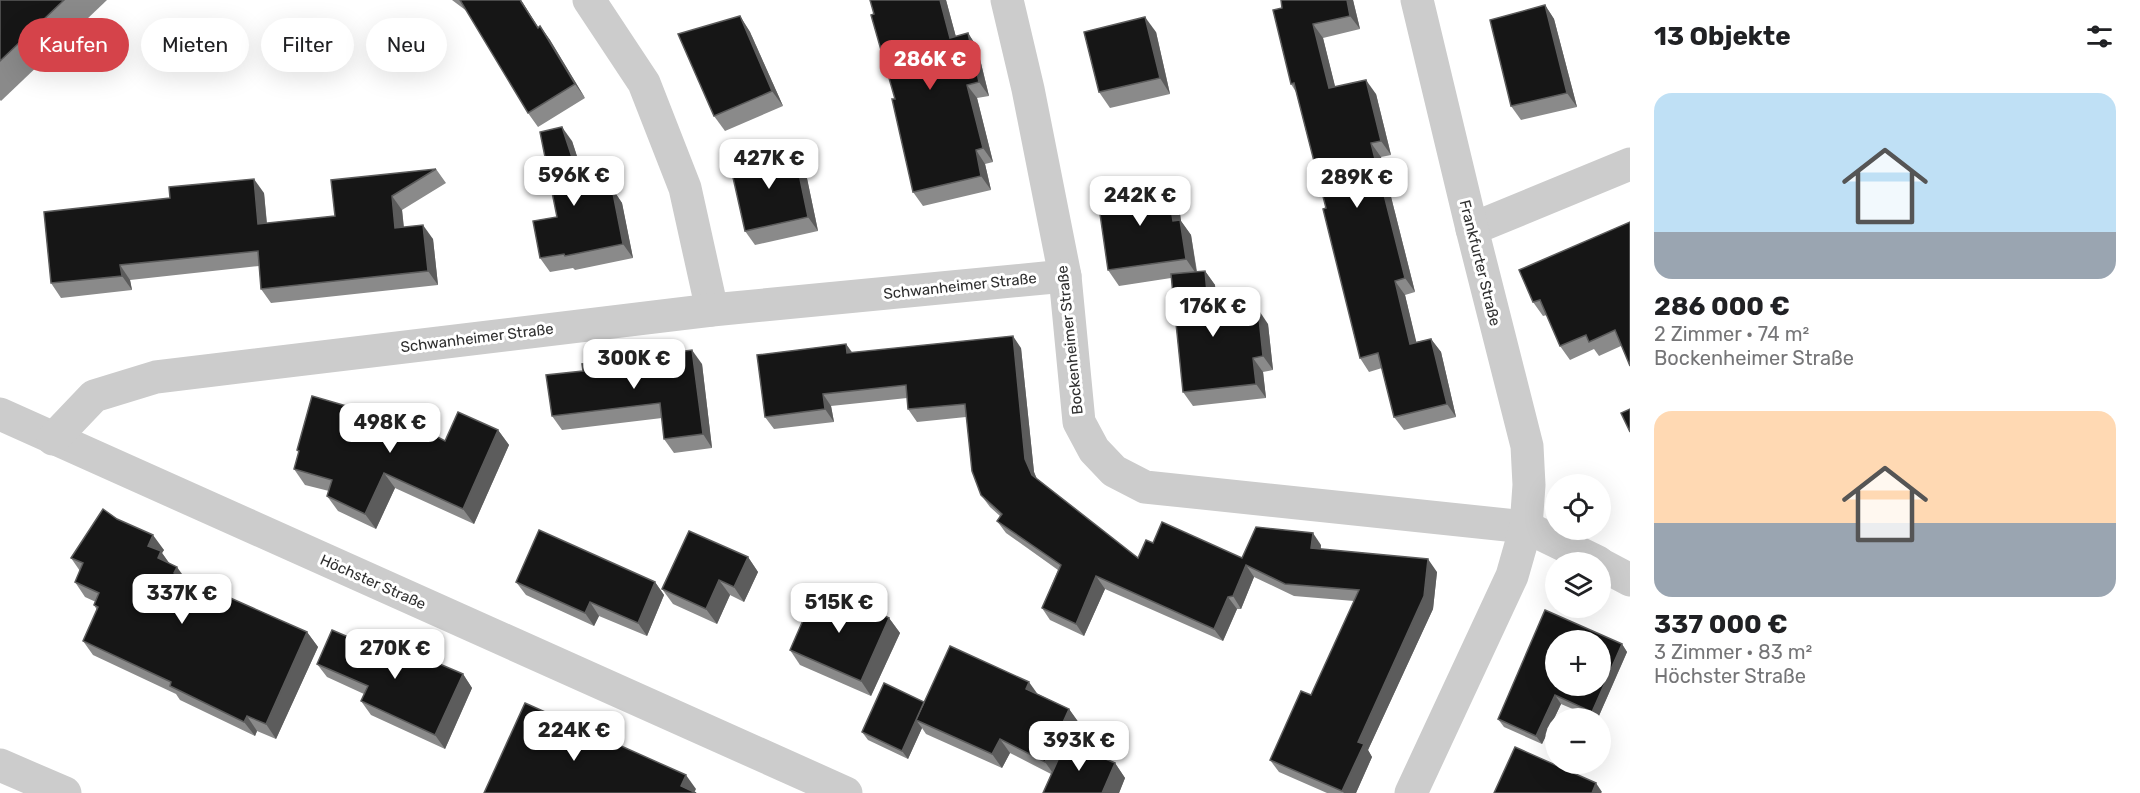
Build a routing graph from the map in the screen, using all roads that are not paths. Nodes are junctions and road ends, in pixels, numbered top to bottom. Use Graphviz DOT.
graph roads {
  1 [pos="589,0"];
  2 [pos="1007,0"];
  3 [pos="1417,0"];
  4 [pos="1630,164"];
  5 [pos="1472,229"];
  6 [pos="1065,276"];
  7 [pos="712,310"];
  8 [pos="0,414"];
  9 [pos="53,439"];
  10 [pos="1526,527"];
  11 [pos="1577,552"];
  12 [pos="1611,570"];
  13 [pos="1630,580"];
  14 [pos="0,765"];
  15 [pos="65,793"];
  16 [pos="846,793"];
  17 [pos="1411,793"];
  1 -- 7 [label="street"];
  2 -- 6 [label="street, Bockenheimer Straße"];
  3 -- 5 [label="street, Frankfurter Straße"];
  4 -- 5 [label="street"];
  5 -- 10 [label="street, Frankfurter Straße"];
  6 -- 7 [label="street, Schwanheimer Straße"];
  6 -- 10 [label="street, Bockenheimer Straße"];
  7 -- 9 [label="street, Schwanheimer Straße"];
  8 -- 9 [label="street, Höchster Straße"];
  9 -- 16 [label="street, Höchster Straße"];
  10 -- 11 [label="street"];
  10 -- 17 [label="street, Frankfurter Straße"];
  12 -- 13 [label="street"];
  14 -- 15 [label="street"];
}
